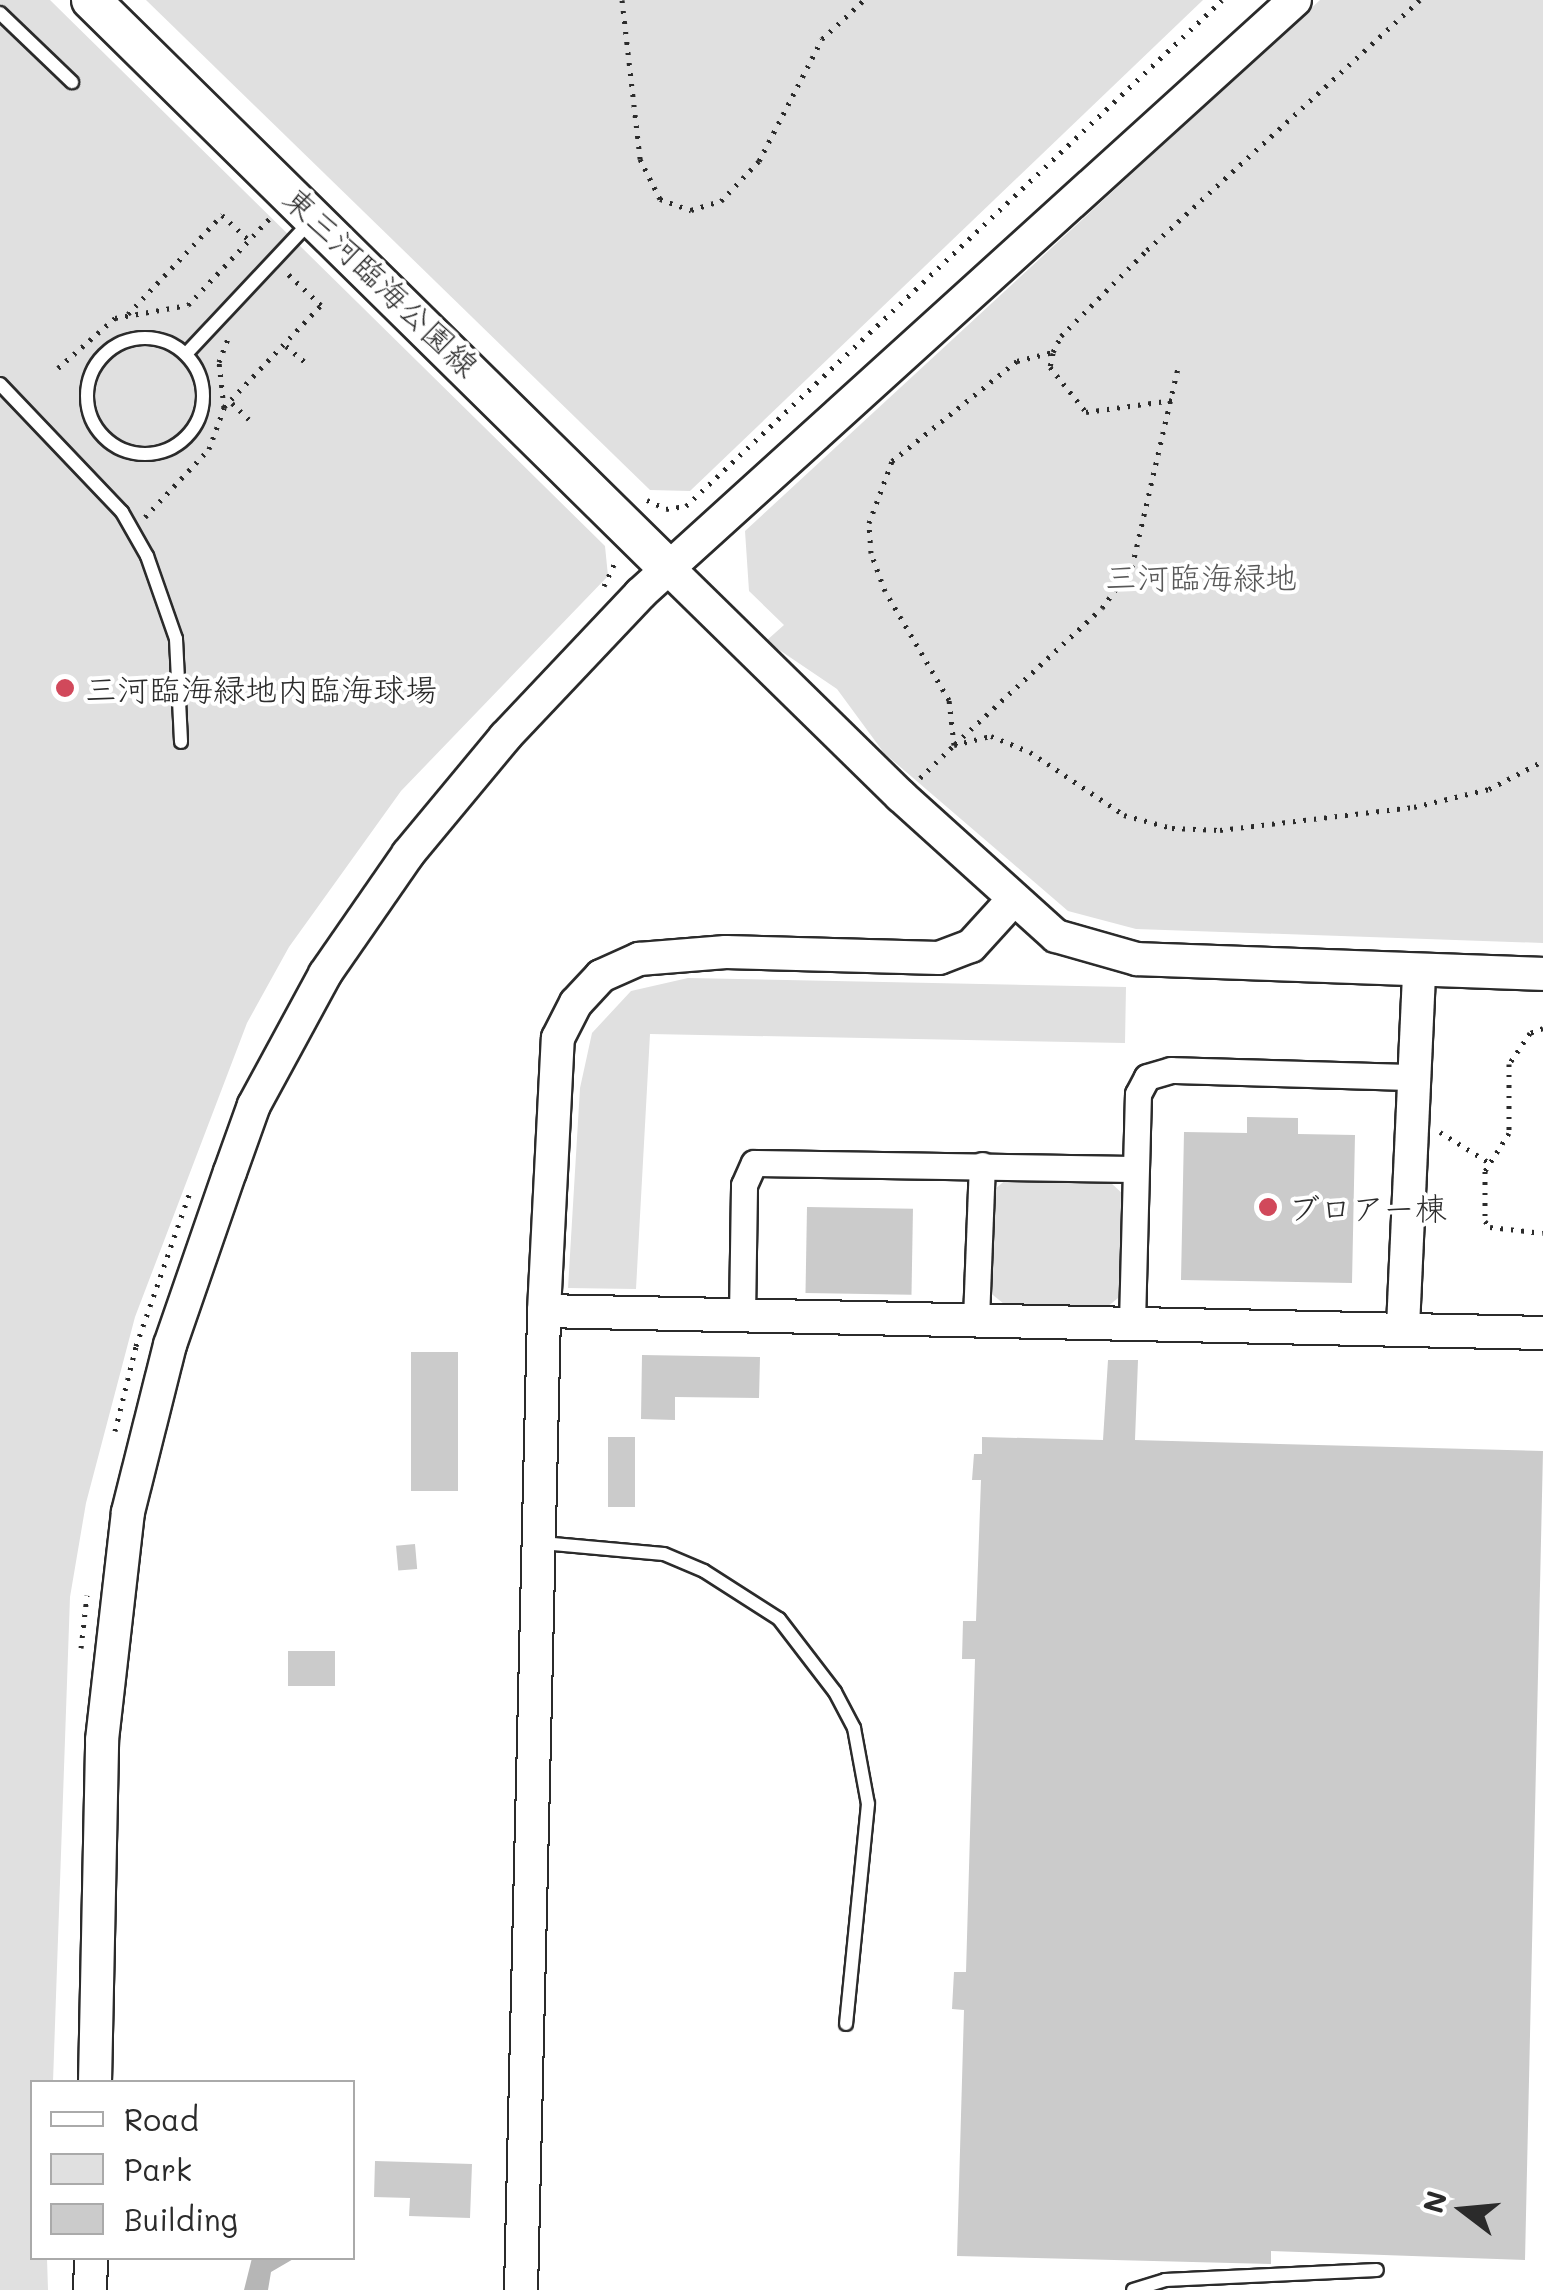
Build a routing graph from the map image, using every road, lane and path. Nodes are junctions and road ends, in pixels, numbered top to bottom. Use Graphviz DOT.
graph roads {
  1 [pos="91,0"];
  2 [pos="622,0"];
  3 [pos="864,0"];
  4 [pos="1222,0"];
  5 [pos="1295,0"];
  6 [pos="1420,0"];
  7 [pos="0,12"];
  8 [pos="72,82"];
  9 [pos="269,210"];
  10 [pos="315,216"];
  11 [pos="252,243"];
  12 [pos="295,266"];
  13 [pos="288,274"];
  14 [pos="276,286"];
  15 [pos="127,315"];
  16 [pos="242,324"];
  17 [pos="286,346"];
  18 [pos="1052,352"];
  19 [pos="186,354"];
  20 [pos="304,362"];
  21 [pos="1178,367"];
  22 [pos="58,368"];
  23 [pos="0,384"];
  24 [pos="1173,400"];
  25 [pos="232,403"];
  26 [pos="224,408"];
  27 [pos="253,423"];
  28 [pos="632,486"];
  29 [pos="133,531"];
  30 [pos="616,548"];
  31 [pos="668,567"];
  32 [pos="594,597"];
  33 [pos="181,742"];
  34 [pos="954,745"];
  35 [pos="1543,762"];
  36 [pos="901,796"];
  37 [pos="1012,902"];
  38 [pos="1420,971"];
  39 [pos="1543,974"];
  40 [pos="1543,1028"];
  41 [pos="1413,1078"];
  42 [pos="1412,1116"];
  43 [pos="1488,1162"];
  44 [pos="982,1166"];
  45 [pos="1136,1169"];
  46 [pos="192,1186"];
  47 [pos="1543,1233"];
  48 [pos="544,1311"];
  49 [pos="742,1315"];
  50 [pos="976,1319"];
  51 [pos="1132,1322"];
  52 [pos="1403,1327"];
  53 [pos="1543,1333"];
  54 [pos="114,1439"];
  55 [pos="538,1543"];
  56 [pos="88,1586"];
  57 [pos="80,1660"];
  58 [pos="846,2024"];
  59 [pos="95,2080"];
  60 [pos="91,2260"];
  61 [pos="1378,2270"];
  62 [pos="90,2290"];
  63 [pos="521,2290"];
  64 [pos="1133,2290"];
  1 -- 10 [label="main road, 東三河臨海公園線"];
  2 -- 3 [label="path"];
  4 -- 28 [label="path"];
  5 -- 31 [label="street"];
  6 -- 18 [label="path"];
  7 -- 8 [label="lane"];
  9 -- 11 [label="path"];
  10 -- 19 [label="lane"];
  10 -- 31 [label="main road, 東三河臨海公園線"];
  11 -- 15 [label="path"];
  11 -- 15 [label="path"];
  12 -- 13 [label="path"];
  13 -- 14 [label="path"];
  13 -- 17 [label="path"];
  15 -- 22 [label="path"];
  16 -- 26 [label="path"];
  17 -- 20 [label="path"];
  17 -- 25 [label="path"];
  18 -- 24 [label="path"];
  18 -- 34 [label="path"];
  19 -- 19 [label="lane"];
  21 -- 24 [label="path"];
  23 -- 29 [label="lane"];
  24 -- 34 [label="path"];
  25 -- 26 [label="path"];
  25 -- 27 [label="path"];
  26 -- 29 [label="path"];
  29 -- 33 [label="lane"];
  30 -- 32 [label="path"];
  31 -- 36 [label="street"];
  31 -- 59 [label="street"];
  34 -- 35 [label="path"];
  34 -- 36 [label="path"];
  36 -- 37 [label="street"];
  37 -- 38 [label="street"];
  37 -- 48 [label="street"];
  38 -- 39 [label="street"];
  38 -- 41 [label="street"];
  40 -- 43 [label="path"];
  41 -- 42 [label="street"];
  41 -- 45 [label="street"];
  42 -- 43 [label="path"];
  42 -- 52 [label="street"];
  43 -- 47 [label="path"];
  44 -- 45 [label="street"];
  44 -- 49 [label="street"];
  44 -- 50 [label="street"];
  45 -- 51 [label="street"];
  46 -- 54 [label="path"];
  48 -- 49 [label="street"];
  48 -- 55 [label="street"];
  49 -- 50 [label="street"];
  50 -- 51 [label="street"];
  51 -- 52 [label="street"];
  52 -- 53 [label="street"];
  55 -- 58 [label="lane"];
  55 -- 63 [label="street"];
  56 -- 57 [label="path"];
  60 -- 62 [label="street"];
  61 -- 64 [label="lane"];
}
